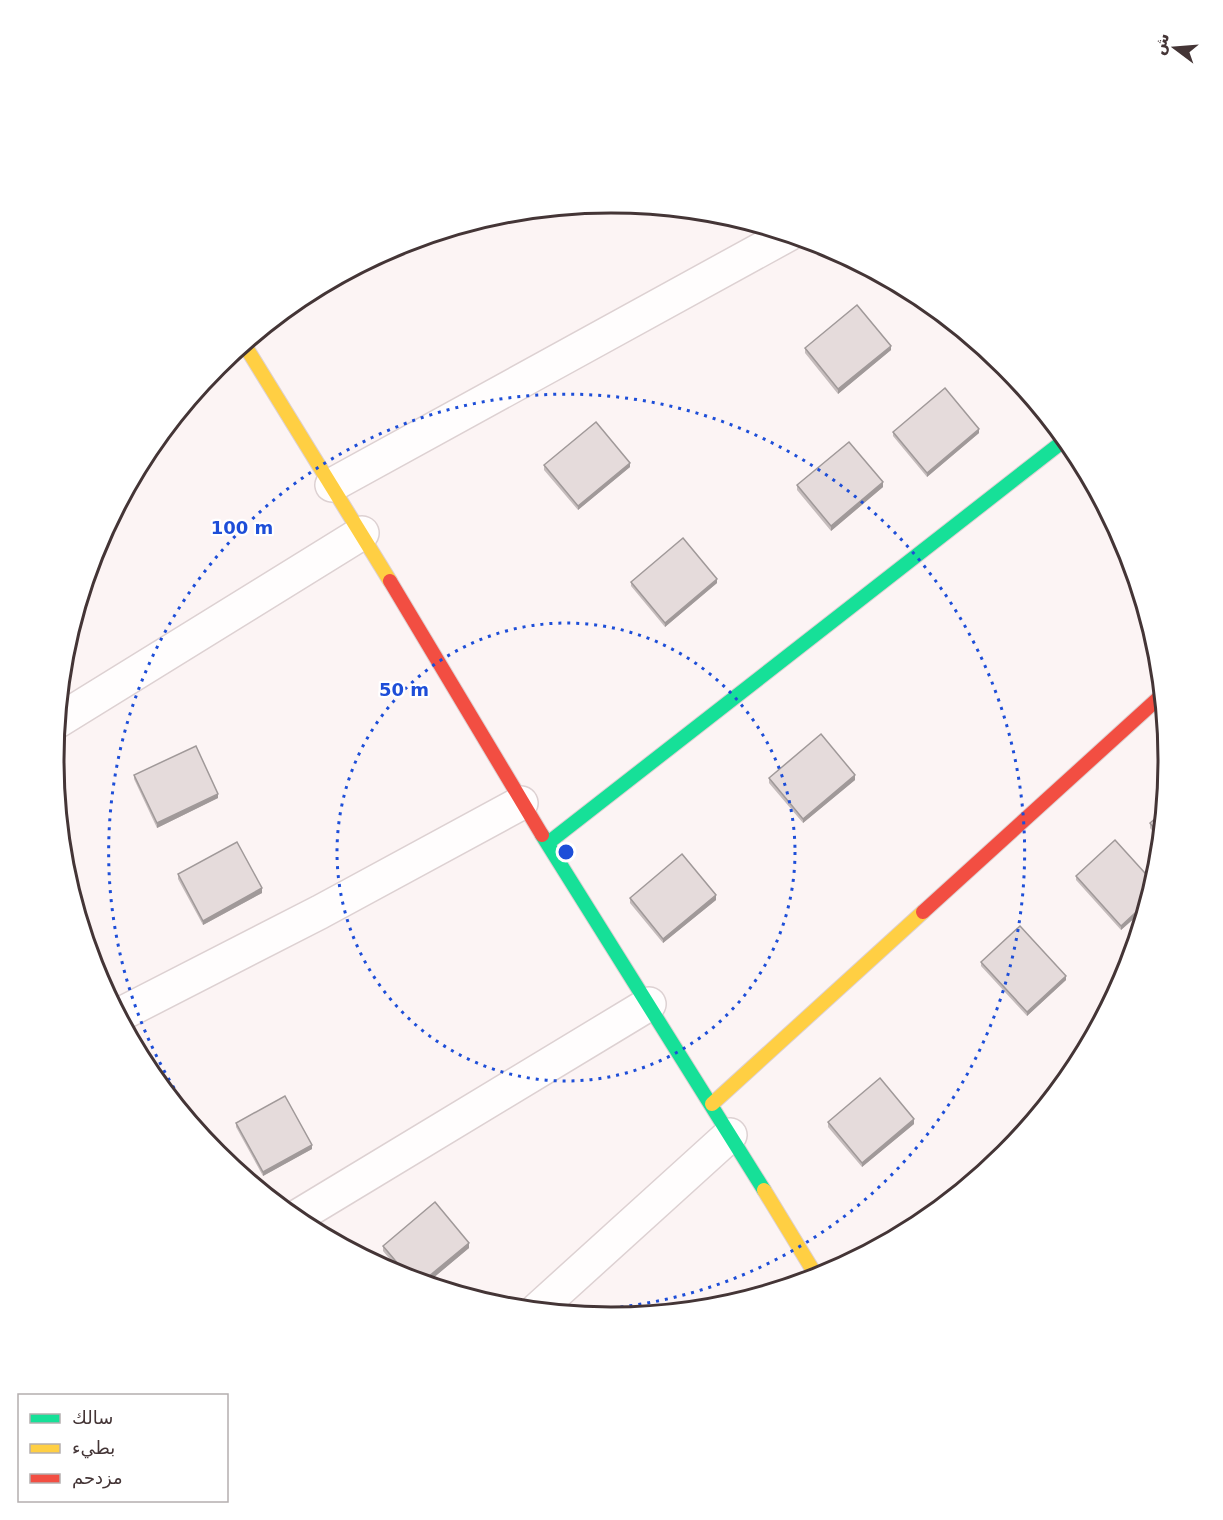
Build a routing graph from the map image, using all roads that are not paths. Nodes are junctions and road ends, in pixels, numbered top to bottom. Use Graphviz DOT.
graph roads {
  1 [pos="779,240"];
  2 [pos="249,351"];
  3 [pos="1058,445"];
  4 [pos="332,485"];
  5 [pos="362,533"];
  6 [pos="1155,700"];
  7 [pos="67,716"];
  8 [pos="521,803"];
  9 [pos="548,843"];
  10 [pos="649,1004"];
  11 [pos="127,1012"];
  12 [pos="712,1104"];
  13 [pos="730,1135"];
  14 [pos="304,1212"];
  15 [pos="813,1268"];
  16 [pos="545,1303"];
  1 -- 4 [label="street"];
  2 -- 4 [label="street"];
  3 -- 9 [label="street"];
  4 -- 5 [label="street"];
  5 -- 7 [label="street"];
  5 -- 8 [label="street"];
  6 -- 12 [label="street"];
  8 -- 9 [label="street"];
  8 -- 11 [label="street"];
  9 -- 10 [label="street"];
  10 -- 12 [label="street"];
  10 -- 14 [label="street"];
  12 -- 13 [label="street"];
  13 -- 15 [label="street"];
  13 -- 16 [label="street"];
}
